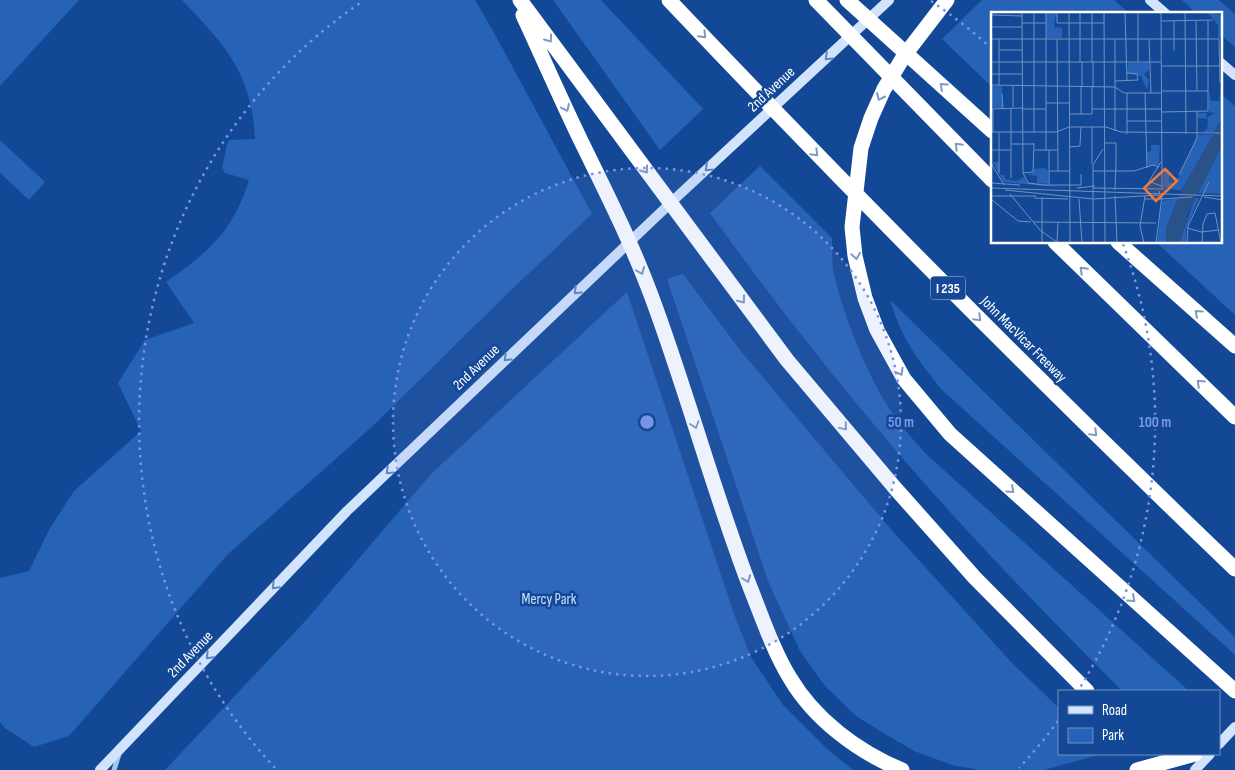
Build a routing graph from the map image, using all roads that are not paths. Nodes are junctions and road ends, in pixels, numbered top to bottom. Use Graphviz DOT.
graph roads {
  1 [pos="518,0"];
  2 [pos="669,0"];
  3 [pos="816,0"];
  4 [pos="847,0"];
  5 [pos="889,0"];
  6 [pos="947,0"];
  7 [pos="1150,0"];
  8 [pos="1164,12"];
  9 [pos="1222,64"];
  10 [pos="1235,75"];
  11 [pos="991,129"];
  12 [pos="991,179"];
  13 [pos="1057,244"];
  14 [pos="1120,244"];
  15 [pos="1235,346"];
  16 [pos="1235,417"];
  17 [pos="1235,568"];
  18 [pos="1086,690"];
  19 [pos="1235,691"];
  20 [pos="1235,727"];
  21 [pos="1220,743"];
  22 [pos="122,747"];
  23 [pos="1153,755"];
  24 [pos="1191,755"];
  25 [pos="1209,755"];
  26 [pos="100,770"];
  27 [pos="114,770"];
  28 [pos="902,770"];
  29 [pos="1138,770"];
  30 [pos="1169,770"];
  31 [pos="1195,770"];
  1 -- 18 [label="highway, one-way"];
  1 -- 28 [label="highway, one-way"];
  2 -- 17 [label="highway, John MacVicar Freeway / I 235, one-way"];
  12 -- 3 [label="highway, one-way"];
  11 -- 4 [label="highway, one-way"];
  5 -- 22 [label="main road, 2nd Avenue, one-way"];
  6 -- 19 [label="highway, one-way"];
  7 -- 8 [label="main road"];
  9 -- 10 [label="main road"];
  16 -- 13 [label="highway, one-way"];
  15 -- 14 [label="highway, one-way"];
  20 -- 21 [label="main road"];
  22 -- 26 [label="main road, 2nd Avenue"];
  22 -- 27 [label="street"];
  23 -- 30 [label="highway"];
  24 -- 29 [label="highway"];
  25 -- 31 [label="main road"];
}
